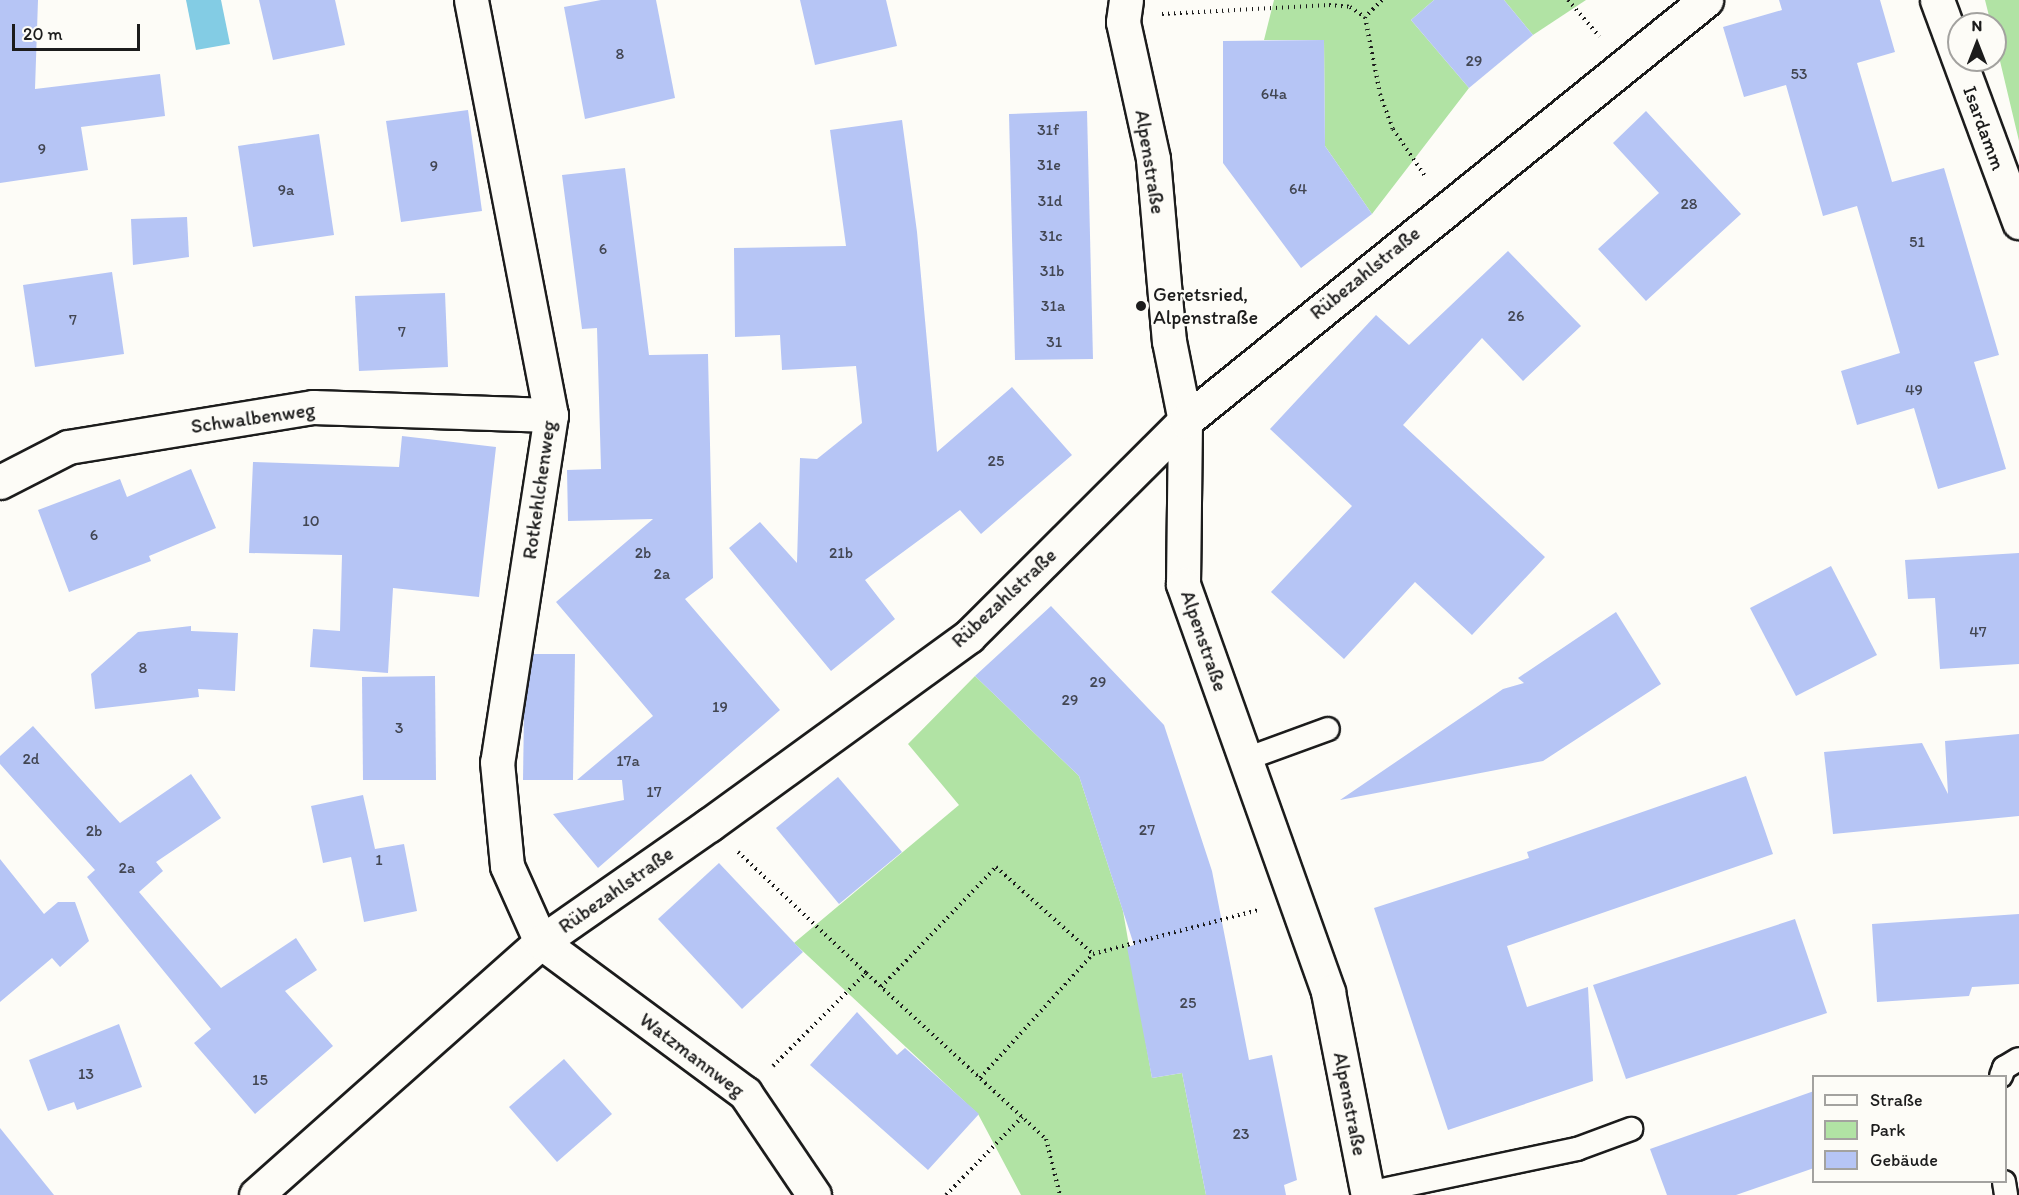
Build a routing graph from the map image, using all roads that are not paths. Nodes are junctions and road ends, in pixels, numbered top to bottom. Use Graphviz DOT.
graph roads {
  1 [pos="471,0"];
  2 [pos="1706,0"];
  3 [pos="1937,0"];
  4 [pos="1126,8"];
  5 [pos="2019,222"];
  6 [pos="551,416"];
  7 [pos="1185,421"];
  8 [pos="0,482"];
  9 [pos="1328,729"];
  10 [pos="1246,759"];
  11 [pos="541,942"];
  12 [pos="2019,1059"];
  13 [pos="2002,1075"];
  14 [pos="1631,1129"];
  15 [pos="1368,1194"];
  16 [pos="256,1195"];
  17 [pos="814,1195"];
  1 -- 6 [label="street, Rotkehlchenweg"];
  2 -- 7 [label="street, Rübezahlstraße"];
  3 -- 5 [label="street, Isardamm"];
  4 -- 7 [label="street, Alpenstraße"];
  6 -- 8 [label="street, Schwalbenweg"];
  6 -- 11 [label="street, Rotkehlchenweg"];
  7 -- 10 [label="street, Alpenstraße"];
  7 -- 11 [label="street, Rübezahlstraße"];
  9 -- 10 [label="lane"];
  10 -- 15 [label="street, Alpenstraße"];
  11 -- 16 [label="street, Rübezahlstraße"];
  11 -- 17 [label="street, Watzmannweg"];
  12 -- 13 [label="lane"];
  14 -- 15 [label="lane"];
}
